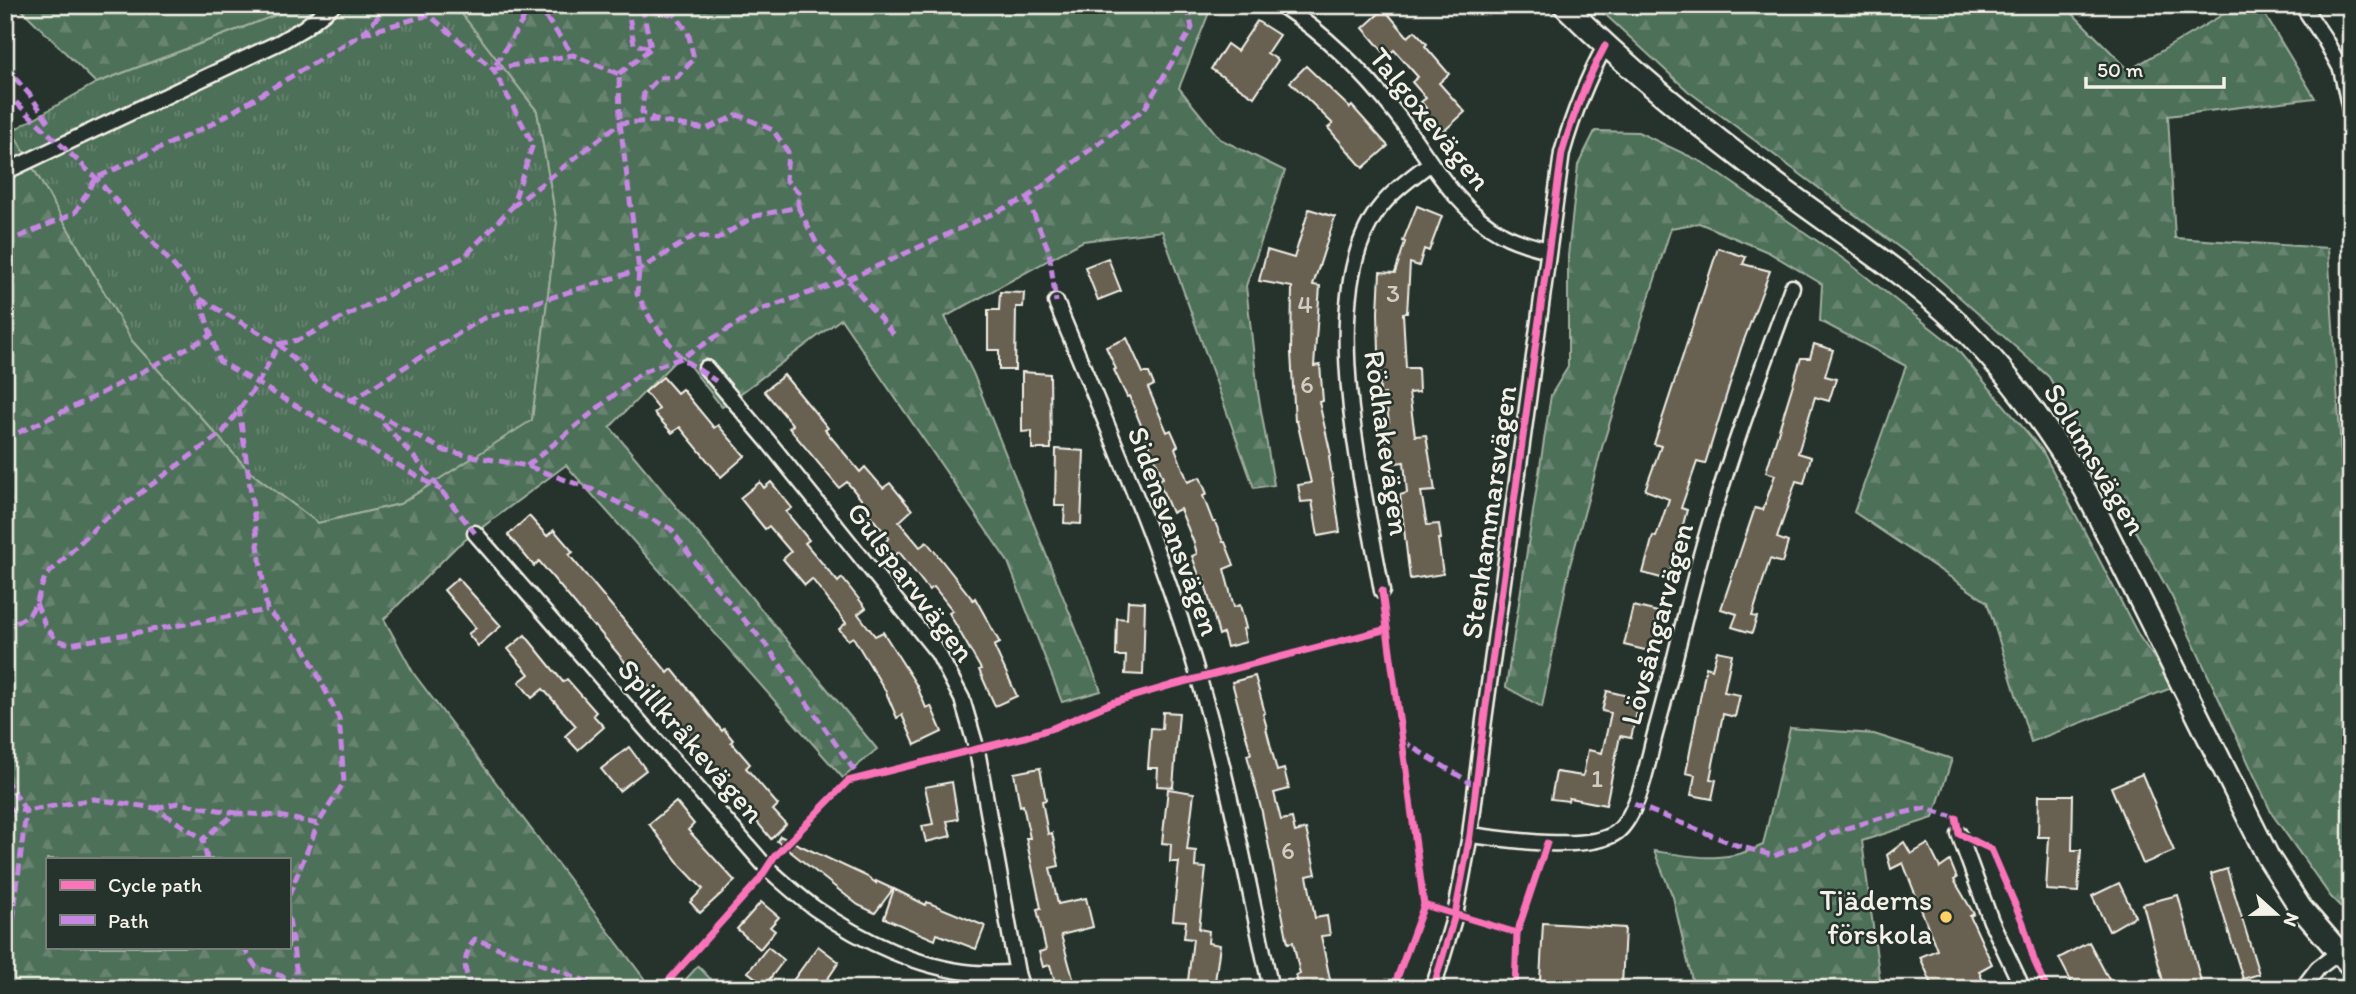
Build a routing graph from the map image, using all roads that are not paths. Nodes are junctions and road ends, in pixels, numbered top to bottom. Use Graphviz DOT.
graph roads {
  1 [pos="333,5"];
  2 [pos="1281,5"];
  3 [pos="1564,5"];
  4 [pos="2302,5"];
  5 [pos="1605,46"];
  6 [pos="2351,57"];
  7 [pos="2341,69"];
  8 [pos="2351,114"];
  9 [pos="1429,164"];
  10 [pos="5,172"];
  11 [pos="1548,250"];
  12 [pos="1792,288"];
  13 [pos="1056,302"];
  14 [pos="706,368"];
  15 [pos="475,533"];
  16 [pos="1382,591"];
  17 [pos="1959,834"];
  18 [pos="1471,835"];
  19 [pos="2344,959"];
  20 [pos="1017,973"];
  21 [pos="1022,989"];
  22 [pos="1271,989"];
  23 [pos="1433,989"];
  24 [pos="2023,989"];
  25 [pos="2302,989"];
  1 -- 10 [label="street"];
  2 -- 9 [label="street, Talgoxevägen"];
  3 -- 5 [label="main road, Solumsvägen"];
  4 -- 7 [label="street"];
  5 -- 11 [label="street, Stenhammarsvägen"];
  5 -- 19 [label="main road, Solumsvägen"];
  6 -- 7 [label="street"];
  7 -- 8 [label="street"];
  9 -- 11 [label="street, Talgoxevägen"];
  9 -- 16 [label="street, Rödhakevägen"];
  11 -- 18 [label="street, Stenhammarsvägen"];
  12 -- 18 [label="street, Lövsångarvägen"];
  13 -- 22 [label="street, Sidensvansvägen"];
  14 -- 20 [label="street, Gulsparvvägen"];
  15 -- 20 [label="street, Spillkråkevägen"];
  17 -- 24 [label="street"];
  18 -- 23 [label="street, Stenhammarsvägen"];
  19 -- 25 [label="street"];
  20 -- 21 [label="street, Gulsparvvägen"];
}
